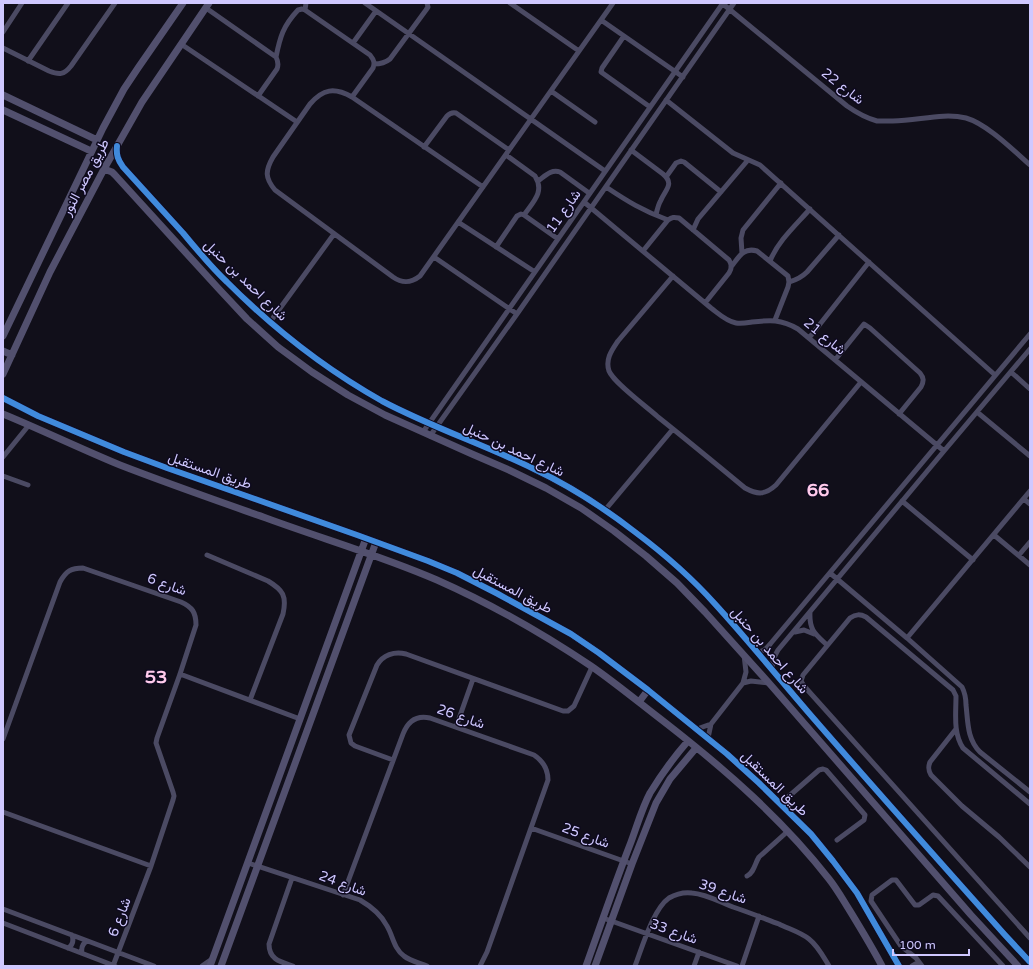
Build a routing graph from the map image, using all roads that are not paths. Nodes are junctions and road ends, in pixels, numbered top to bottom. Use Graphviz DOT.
graph roads {
  1 [pos="22,3"];
  2 [pos="68,3"];
  3 [pos="115,3"];
  4 [pos="183,3"];
  5 [pos="306,3"];
  6 [pos="365,3"];
  7 [pos="427,3"];
  8 [pos="510,3"];
  9 [pos="613,3"];
  10 [pos="723,3"];
  11 [pos="734,3"];
  12 [pos="208,5"];
  13 [pos="730,9"];
  14 [pos="305,10"];
  15 [pos="376,10"];
  16 [pos="601,20"];
  17 [pos="3,32"];
  18 [pos="409,34"];
  19 [pos="624,36"];
  20 [pos="353,43"];
  21 [pos="181,44"];
  22 [pos="3,48"];
  23 [pos="579,51"];
  24 [pos="276,57"];
  25 [pos="28,61"];
  26 [pos="374,64"];
  27 [pos="675,72"];
  28 [pos="683,77"];
  29 [pos="551,91"];
  30 [pos="3,96"];
  31 [pos="258,96"];
  32 [pos="352,97"];
  33 [pos="666,100"];
  34 [pos="650,108"];
  35 [pos="3,110"];
  36 [pos="531,119"];
  37 [pos="297,122"];
  38 [pos="595,122"];
  39 [pos="97,140"];
  40 [pos="117,146"];
  41 [pos="424,147"];
  42 [pos="509,150"];
  43 [pos="631,150"];
  44 [pos="91,152"];
  45 [pos="506,155"];
  46 [pos="748,160"];
  47 [pos="1030,164"];
  48 [pos="104,169"];
  49 [pos="605,171"];
  50 [pos="666,177"];
  51 [pos="538,181"];
  52 [pos="781,183"];
  53 [pos="483,187"];
  54 [pos="606,187"];
  55 [pos="721,192"];
  56 [pos="589,193"];
  57 [pos="584,202"];
  58 [pos="591,208"];
  59 [pos="810,209"];
  60 [pos="524,215"];
  61 [pos="656,215"];
  62 [pos="668,220"];
  63 [pos="458,222"];
  64 [pos="693,230"];
  65 [pos="334,234"];
  66 [pos="839,235"];
  67 [pos="558,239"];
  68 [pos="496,246"];
  69 [pos="643,251"];
  70 [pos="742,253"];
  71 [pos="434,257"];
  72 [pos="770,262"];
  73 [pos="869,262"];
  74 [pos="732,267"];
  75 [pos="535,272"];
  76 [pos="674,276"];
  77 [pos="789,282"];
  78 [pos="705,303"];
  79 [pos="510,309"];
  80 [pos="517,314"];
  81 [pos="775,320"];
  82 [pos="270,322"];
  83 [pos="1030,334"];
  84 [pos="3,336"];
  85 [pos="809,338"];
  86 [pos="1030,349"];
  87 [pos="3,351"];
  88 [pos="12,355"];
  89 [pos="835,360"];
  90 [pos="1011,372"];
  91 [pos="3,374"];
  92 [pos="995,375"];
  93 [pos="861,382"];
  94 [pos="1030,388"];
  95 [pos="3,398"];
  96 [pos="17,405"];
  97 [pos="441,406"];
  98 [pos="448,410"];
  99 [pos="977,412"];
  100 [pos="3,414"];
  101 [pos="899,414"];
  102 [pos="11,417"];
  103 [pos="429,423"];
  104 [pos="29,425"];
  105 [pos="437,426"];
  106 [pos="673,429"];
  107 [pos="423,432"];
  108 [pos="430,436"];
  109 [pos="937,445"];
  110 [pos="944,451"];
  111 [pos="1030,456"];
  112 [pos="3,457"];
  113 [pos="3,476"];
  114 [pos="28,486"];
  115 [pos="1030,491"];
  116 [pos="1024,499"];
  117 [pos="902,501"];
  118 [pos="1030,504"];
  119 [pos="605,510"];
  120 [pos="994,535"];
  121 [pos="366,538"];
  122 [pos="376,542"];
  123 [pos="1030,542"];
  124 [pos="361,552"];
  125 [pos="207,554"];
  126 [pos="370,554"];
  127 [pos="1019,556"];
  128 [pos="973,560"];
  129 [pos="1030,565"];
  130 [pos="830,573"];
  131 [pos="838,579"];
  132 [pos="714,603"];
  133 [pos="705,612"];
  134 [pos="810,612"];
  135 [pos="794,632"];
  136 [pos="814,634"];
  137 [pos="907,638"];
  138 [pos="771,643"];
  139 [pos="827,645"];
  140 [pos="778,650"];
  141 [pos="755,651"];
  142 [pos="743,654"];
  143 [pos="592,667"];
  144 [pos="773,672"];
  145 [pos="180,674"];
  146 [pos="473,679"];
  147 [pos="769,682"];
  148 [pos="743,683"];
  149 [pos="648,690"];
  150 [pos="250,700"];
  151 [pos="639,702"];
  152 [pos="300,719"];
  153 [pos="711,724"];
  154 [pos="456,727"];
  155 [pos="697,729"];
  156 [pos="956,729"];
  157 [pos="295,735"];
  158 [pos="304,738"];
  159 [pos="708,738"];
  160 [pos="3,739"];
  161 [pos="688,741"];
  162 [pos="837,745"];
  163 [pos="696,748"];
  164 [pos="829,751"];
  165 [pos="393,760"];
  166 [pos="759,783"];
  167 [pos="1030,792"];
  168 [pos="750,795"];
  169 [pos="780,804"];
  170 [pos="1030,804"];
  171 [pos="3,812"];
  172 [pos="531,828"];
  173 [pos="788,831"];
  174 [pos="837,840"];
  175 [pos="623,861"];
  176 [pos="248,863"];
  177 [pos="632,864"];
  178 [pos="151,866"];
  179 [pos="257,866"];
  180 [pos="1030,867"];
  181 [pos="747,876"];
  182 [pos="292,878"];
  183 [pos="344,895"];
  184 [pos="3,909"];
  185 [pos="759,916"];
  186 [pos="603,918"];
  187 [pos="612,921"];
  188 [pos="3,923"];
  189 [pos="648,934"];
  190 [pos="72,935"];
  191 [pos="1030,938"];
  192 [pos="87,941"];
  193 [pos="68,948"];
  194 [pos="700,952"];
  195 [pos="82,953"];
  196 [pos="118,953"];
  197 [pos="213,958"];
  198 [pos="1030,962"];
  199 [pos="921,964"];
  200 [pos="114,966"];
  201 [pos="154,966"];
  202 [pos="202,966"];
  203 [pos="210,966"];
  204 [pos="221,966"];
  205 [pos="293,966"];
  206 [pos="427,966"];
  207 [pos="480,966"];
  208 [pos="586,966"];
  209 [pos="596,966"];
  210 [pos="635,966"];
  211 [pos="694,966"];
  212 [pos="737,966"];
  213 [pos="742,966"];
  214 [pos="829,966"];
  215 [pos="882,966"];
  216 [pos="899,966"];
  217 [pos="912,966"];
  218 [pos="1003,966"];
  219 [pos="1018,966"];
  1 -- 17 [label="street"];
  2 -- 25 [label="street"];
  3 -- 25 [label="street"];
  4 -- 39 [label="street, طريق مصر النور"];
  5 -- 14 [label="street"];
  6 -- 15 [label="street"];
  7 -- 18 [label="street"];
  8 -- 23 [label="street"];
  9 -- 16 [label="street"];
  10 -- 13 [label="street, شارع 22"];
  10 -- 27 [label="street, شارع 11"];
  11 -- 13 [label="street, شارع 11"];
  12 -- 21 [label="street, طريق مصر النور"];
  12 -- 24 [label="street"];
  13 -- 28 [label="street, شارع 11"];
  13 -- 47 [label="street, شارع 22"];
  14 -- 20 [label="street"];
  14 -- 24 [label="street"];
  15 -- 18 [label="street"];
  15 -- 20 [label="street"];
  16 -- 19 [label="street"];
  16 -- 23 [label="street"];
  18 -- 26 [label="street"];
  18 -- 36 [label="street"];
  19 -- 27 [label="street"];
  19 -- 34 [label="street"];
  20 -- 26 [label="street"];
  21 -- 31 [label="street"];
  21 -- 40 [label="street, طريق مصر النور"];
  22 -- 25 [label="street"];
  23 -- 29 [label="street"];
  24 -- 31 [label="street"];
  26 -- 32 [label="street"];
  27 -- 28 [label="street"];
  27 -- 34 [label="street, شارع 11"];
  28 -- 33 [label="street, شارع 11"];
  29 -- 36 [label="street"];
  29 -- 38 [label="street"];
  30 -- 39 [label="street"];
  31 -- 37 [label="street"];
  32 -- 37 [label="street"];
  32 -- 41 [label="street"];
  33 -- 43 [label="street, شارع 11"];
  33 -- 46 [label="street"];
  34 -- 49 [label="street, شارع 11"];
  35 -- 44 [label="street"];
  36 -- 42 [label="street"];
  36 -- 49 [label="street"];
  37 -- 65 [label="street"];
  39 -- 44 [label="street, طريق مصر النور"];
  40 -- 48 [label="street, طريق مصر النور"];
  40 -- 82 [label="street, شارع احمد بن حنبل"];
  41 -- 42 [label="street"];
  41 -- 53 [label="street"];
  42 -- 45 [label="street"];
  43 -- 50 [label="street"];
  43 -- 54 [label="street, شارع 11"];
  44 -- 84 [label="street, طريق مصر النور"];
  45 -- 51 [label="street"];
  45 -- 53 [label="street"];
  46 -- 52 [label="street"];
  46 -- 55 [label="street"];
  48 -- 88 [label="street, طريق مصر النور"];
  48 -- 107 [label="street, شارع احمد بن حنبل"];
  49 -- 56 [label="street, شارع 11"];
  50 -- 55 [label="street"];
  50 -- 61 [label="street"];
  51 -- 56 [label="street"];
  51 -- 60 [label="street"];
  52 -- 59 [label="street"];
  52 -- 70 [label="street"];
  53 -- 63 [label="street"];
  54 -- 58 [label="street, شارع 11"];
  54 -- 61 [label="street"];
  55 -- 64 [label="street"];
  56 -- 57 [label="street, شارع 11"];
  57 -- 58 [label="street, شارع 21"];
  57 -- 67 [label="street, شارع 11"];
  58 -- 69 [label="street, شارع 21"];
  58 -- 80 [label="street, شارع 11"];
  59 -- 66 [label="street"];
  59 -- 72 [label="street"];
  60 -- 67 [label="street"];
  60 -- 68 [label="street"];
  61 -- 62 [label="street"];
  62 -- 64 [label="street"];
  62 -- 69 [label="street"];
  63 -- 68 [label="street"];
  63 -- 71 [label="street"];
  64 -- 74 [label="street"];
  65 -- 71 [label="street"];
  65 -- 82 [label="street"];
  66 -- 73 [label="street"];
  66 -- 77 [label="street"];
  67 -- 75 [label="street, شارع 11"];
  68 -- 75 [label="street"];
  69 -- 76 [label="street, شارع 21"];
  70 -- 72 [label="street"];
  70 -- 74 [label="street"];
  71 -- 79 [label="street"];
  72 -- 77 [label="street"];
  73 -- 85 [label="street"];
  73 -- 92 [label="street"];
  74 -- 78 [label="street"];
  75 -- 79 [label="street, شارع 11"];
  76 -- 78 [label="street, شارع 21"];
  76 -- 106 [label="street"];
  77 -- 81 [label="street"];
  78 -- 81 [label="street, شارع 21"];
  79 -- 80 [label="street"];
  79 -- 97 [label="street, شارع 11"];
  80 -- 98 [label="street, شارع 11"];
  81 -- 85 [label="street, شارع 21"];
  82 -- 103 [label="street, شارع احمد بن حنبل"];
  83 -- 92 [label="street"];
  85 -- 89 [label="street, شارع 21"];
  86 -- 90 [label="street"];
  87 -- 88 [label="street"];
  88 -- 91 [label="street, طريق مصر النور"];
  89 -- 93 [label="street, شارع 21"];
  89 -- 101 [label="street"];
  90 -- 94 [label="street"];
  90 -- 99 [label="street"];
  92 -- 109 [label="street"];
  93 -- 101 [label="street, شارع 21"];
  93 -- 106 [label="street"];
  95 -- 96 [label="street, طريق المستقبل"];
  96 -- 102 [label="street"];
  96 -- 121 [label="street, طريق المستقبل"];
  97 -- 98 [label="street"];
  97 -- 103 [label="street, شارع 11"];
  98 -- 105 [label="street, شارع 11"];
  99 -- 110 [label="street"];
  99 -- 111 [label="street"];
  100 -- 102 [label="street, طريق المستقبل"];
  101 -- 109 [label="street, شارع 21"];
  102 -- 104 [label="street, طريق المستقبل"];
  103 -- 105 [label="street, شارع احمد بن حنبل"];
  103 -- 107 [label="street, شارع 11"];
  104 -- 112 [label="street"];
  104 -- 124 [label="street, طريق المستقبل"];
  105 -- 108 [label="street, شارع 11"];
  105 -- 119 [label="street, شارع احمد بن حنبل"];
  106 -- 119 [label="street"];
  107 -- 108 [label="street, شارع احمد بن حنبل"];
  108 -- 133 [label="street, شارع احمد بن حنبل"];
  109 -- 110 [label="street, شارع 21"];
  109 -- 130 [label="street"];
  110 -- 117 [label="street"];
  113 -- 114 [label="street"];
  115 -- 116 [label="street"];
  116 -- 118 [label="street"];
  116 -- 120 [label="street"];
  117 -- 128 [label="street"];
  117 -- 131 [label="street"];
  119 -- 132 [label="street, شارع احمد بن حنبل"];
  120 -- 127 [label="street"];
  120 -- 128 [label="street"];
  121 -- 122 [label="street, طريق المستقبل"];
  121 -- 124 [label="street"];
  122 -- 126 [label="street"];
  122 -- 149 [label="street, طريق المستقبل"];
  123 -- 127 [label="street"];
  124 -- 126 [label="street, طريق المستقبل"];
  124 -- 152 [label="street"];
  125 -- 150 [label="street"];
  126 -- 143 [label="street, طريق المستقبل"];
  126 -- 158 [label="street"];
  127 -- 129 [label="street"];
  128 -- 137 [label="street"];
  130 -- 131 [label="street"];
  130 -- 138 [label="street"];
  131 -- 134 [label="street"];
  131 -- 137 [label="street"];
  132 -- 133 [label="street"];
  132 -- 141 [label="street, شارع احمد بن حنبل"];
  133 -- 142 [label="street, شارع احمد بن حنبل"];
  134 -- 135 [label="street"];
  134 -- 136 [label="street"];
  135 -- 136 [label="street"];
  135 -- 140 [label="street"];
  136 -- 139 [label="street"];
  137 -- 167 [label="street"];
  138 -- 140 [label="street"];
  138 -- 141 [label="street"];
  139 -- 156 [label="street"];
  139 -- 191 [label="street"];
  140 -- 144 [label="street"];
  141 -- 144 [label="street, شارع احمد بن حنبل"];
  142 -- 147 [label="street, شارع احمد بن حنبل"];
  142 -- 148 [label="street"];
  143 -- 146 [label="street"];
  143 -- 151 [label="street, طريق المستقبل"];
  144 -- 162 [label="street, شارع احمد بن حنبل"];
  145 -- 150 [label="street"];
  145 -- 160 [label="street, شارع 6"];
  145 -- 178 [label="street, شارع 6"];
  146 -- 154 [label="street"];
  146 -- 165 [label="street"];
  147 -- 148 [label="street"];
  147 -- 164 [label="street, شارع احمد بن حنبل"];
  148 -- 153 [label="street"];
  149 -- 151 [label="street"];
  149 -- 155 [label="street, طريق المستقبل"];
  150 -- 152 [label="street"];
  151 -- 161 [label="street, طريق المستقبل"];
  152 -- 157 [label="street"];
  153 -- 155 [label="street"];
  153 -- 159 [label="street"];
  154 -- 165 [label="street, شارع 26"];
  154 -- 172 [label="street, شارع 26"];
  155 -- 159 [label="street, طريق المستقبل"];
  156 -- 170 [label="street"];
  156 -- 180 [label="street"];
  157 -- 158 [label="street"];
  157 -- 176 [label="street"];
  158 -- 179 [label="street"];
  159 -- 166 [label="street, طريق المستقبل"];
  161 -- 163 [label="street, طريق المستقبل"];
  161 -- 175 [label="street"];
  162 -- 164 [label="street"];
  162 -- 198 [label="street, شارع احمد بن حنبل"];
  163 -- 168 [label="street, طريق المستقبل"];
  163 -- 177 [label="street"];
  164 -- 219 [label="street, شارع احمد بن حنبل"];
  165 -- 183 [label="street, شارع 26"];
  166 -- 168 [label="street"];
  166 -- 169 [label="street, طريق المستقبل"];
  168 -- 173 [label="street, طريق المستقبل"];
  169 -- 174 [label="street"];
  169 -- 216 [label="street, طريق المستقبل"];
  171 -- 178 [label="street"];
  172 -- 175 [label="street, شارع 25"];
  172 -- 207 [label="street"];
  173 -- 181 [label="street"];
  173 -- 215 [label="street, طريق المستقبل"];
  175 -- 177 [label="street, شارع 25"];
  175 -- 186 [label="street"];
  176 -- 179 [label="street, شارع 24"];
  176 -- 197 [label="street"];
  177 -- 187 [label="street"];
  178 -- 196 [label="street, شارع 6"];
  179 -- 182 [label="street, شارع 24"];
  179 -- 204 [label="street"];
  182 -- 183 [label="street, شارع 24"];
  182 -- 205 [label="street"];
  183 -- 206 [label="street, شارع 24"];
  184 -- 190 [label="street"];
  185 -- 189 [label="street, شارع 39"];
  185 -- 213 [label="street"];
  185 -- 214 [label="street, شارع 39"];
  186 -- 187 [label="street, شارع 33"];
  186 -- 208 [label="street"];
  187 -- 189 [label="street, شارع 33"];
  187 -- 209 [label="street"];
  188 -- 193 [label="street"];
  189 -- 194 [label="street, شارع 33"];
  189 -- 210 [label="street, شارع 39"];
  190 -- 192 [label="street"];
  190 -- 193 [label="street"];
  192 -- 195 [label="street"];
  192 -- 196 [label="street"];
  193 -- 195 [label="street"];
  194 -- 211 [label="street"];
  194 -- 212 [label="street, شارع 33"];
  195 -- 200 [label="street"];
  196 -- 200 [label="street, شارع 6"];
  196 -- 201 [label="street"];
  197 -- 202 [label="street"];
  197 -- 203 [label="street"];
  199 -- 217 [label="street"];
  199 -- 218 [label="street"];
}
